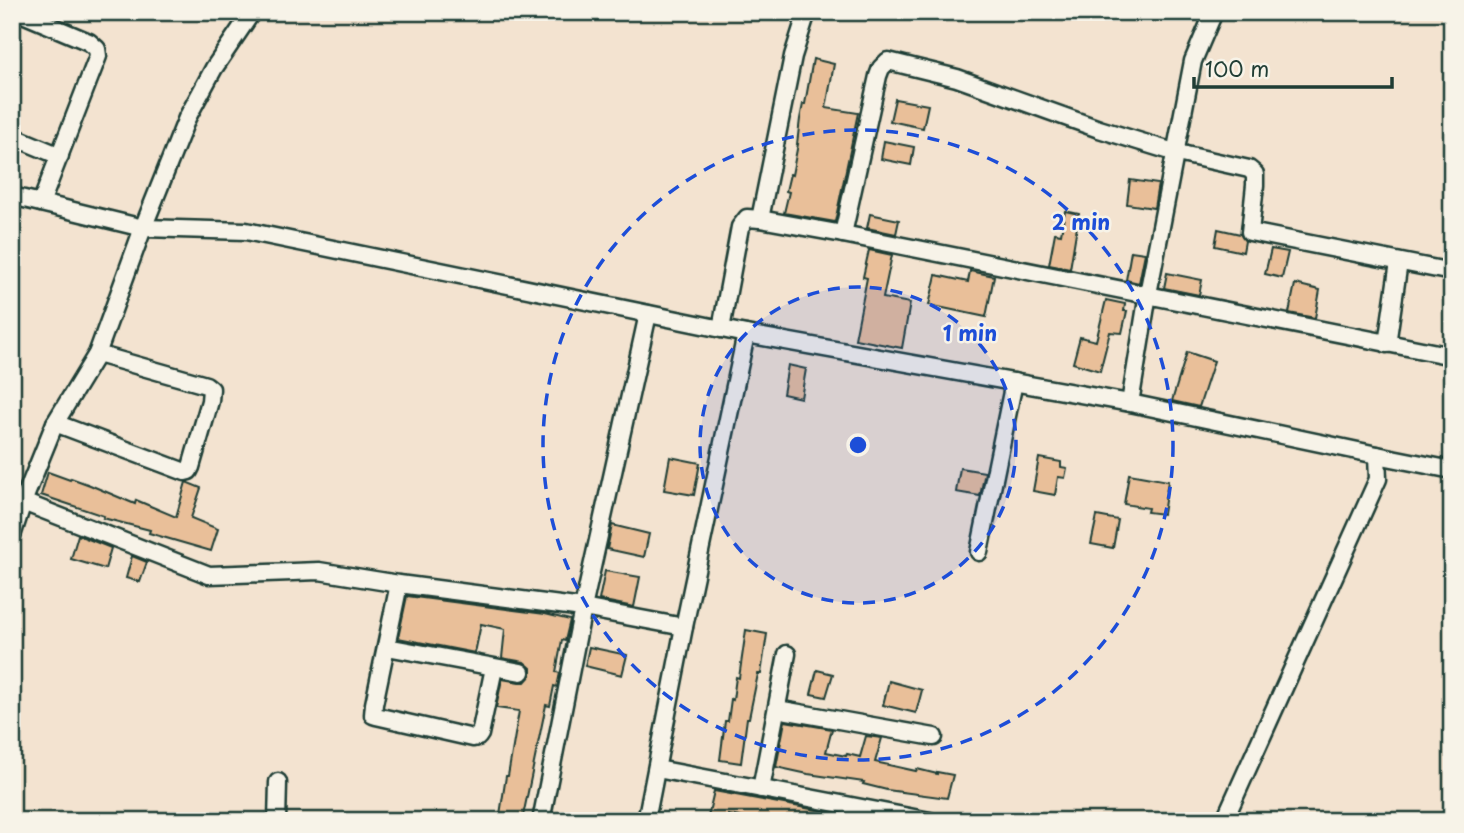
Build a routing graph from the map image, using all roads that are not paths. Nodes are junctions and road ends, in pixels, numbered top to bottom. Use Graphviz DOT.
graph roads {
  1 [pos="18,12"];
  2 [pos="251,12"];
  3 [pos="807,12"];
  4 [pos="1214,12"];
  5 [pos="12,136"];
  6 [pos="1177,153"];
  7 [pos="60,156"];
  8 [pos="12,196"];
  9 [pos="41,203"];
  10 [pos="760,219"];
  11 [pos="144,228"];
  12 [pos="844,234"];
  13 [pos="1399,262"];
  14 [pos="1452,272"];
  15 [pos="1149,294"];
  16 [pos="648,314"];
  17 [pos="721,329"];
  18 [pos="746,334"];
  19 [pos="1387,344"];
  20 [pos="97,354"];
  21 [pos="1452,356"];
  22 [pos="1013,382"];
  23 [pos="1130,403"];
  24 [pos="55,423"];
  25 [pos="1377,455"];
  26 [pos="1452,470"];
  27 [pos="23,502"];
  28 [pos="12,536"];
  29 [pos="979,552"];
  30 [pos="399,584"];
  31 [pos="583,608"];
  32 [pos="684,628"];
  33 [pos="387,647"];
  34 [pos="787,654"];
  35 [pos="494,668"];
  36 [pos="521,672"];
  37 [pos="777,709"];
  38 [pos="934,737"];
  39 [pos="657,769"];
  40 [pos="278,782"];
  41 [pos="761,789"];
  42 [pos="885,817"];
  43 [pos="277,821"];
  44 [pos="541,821"];
  45 [pos="646,821"];
  46 [pos="930,821"];
  47 [pos="1224,821"];
  1 -- 7 [label="street"];
  2 -- 11 [label="street"];
  3 -- 10 [label="street"];
  4 -- 6 [label="street"];
  5 -- 7 [label="street"];
  6 -- 12 [label="street"];
  6 -- 13 [label="street"];
  6 -- 15 [label="street"];
  7 -- 9 [label="street"];
  8 -- 9 [label="street"];
  9 -- 11 [label="street"];
  10 -- 12 [label="street"];
  10 -- 17 [label="street"];
  11 -- 16 [label="street"];
  11 -- 20 [label="street"];
  12 -- 15 [label="street"];
  13 -- 14 [label="street"];
  13 -- 19 [label="street"];
  15 -- 19 [label="street"];
  15 -- 23 [label="street"];
  16 -- 17 [label="street"];
  16 -- 31 [label="street"];
  17 -- 18 [label="street"];
  18 -- 22 [label="street"];
  18 -- 32 [label="street"];
  19 -- 21 [label="street"];
  20 -- 24 [label="street"];
  20 -- 24 [label="street"];
  22 -- 23 [label="street"];
  22 -- 29 [label="street"];
  23 -- 25 [label="street"];
  24 -- 27 [label="street"];
  25 -- 26 [label="street"];
  25 -- 47 [label="street"];
  27 -- 28 [label="street"];
  27 -- 30 [label="street"];
  30 -- 31 [label="street"];
  30 -- 33 [label="street"];
  31 -- 32 [label="street"];
  31 -- 44 [label="street"];
  32 -- 39 [label="street"];
  33 -- 35 [label="street"];
  33 -- 35 [label="street"];
  34 -- 37 [label="street"];
  35 -- 36 [label="street"];
  37 -- 38 [label="street"];
  37 -- 41 [label="street"];
  39 -- 41 [label="street"];
  39 -- 45 [label="street"];
  40 -- 43 [label="street"];
  41 -- 42 [label="street"];
  42 -- 46 [label="street"];
}
